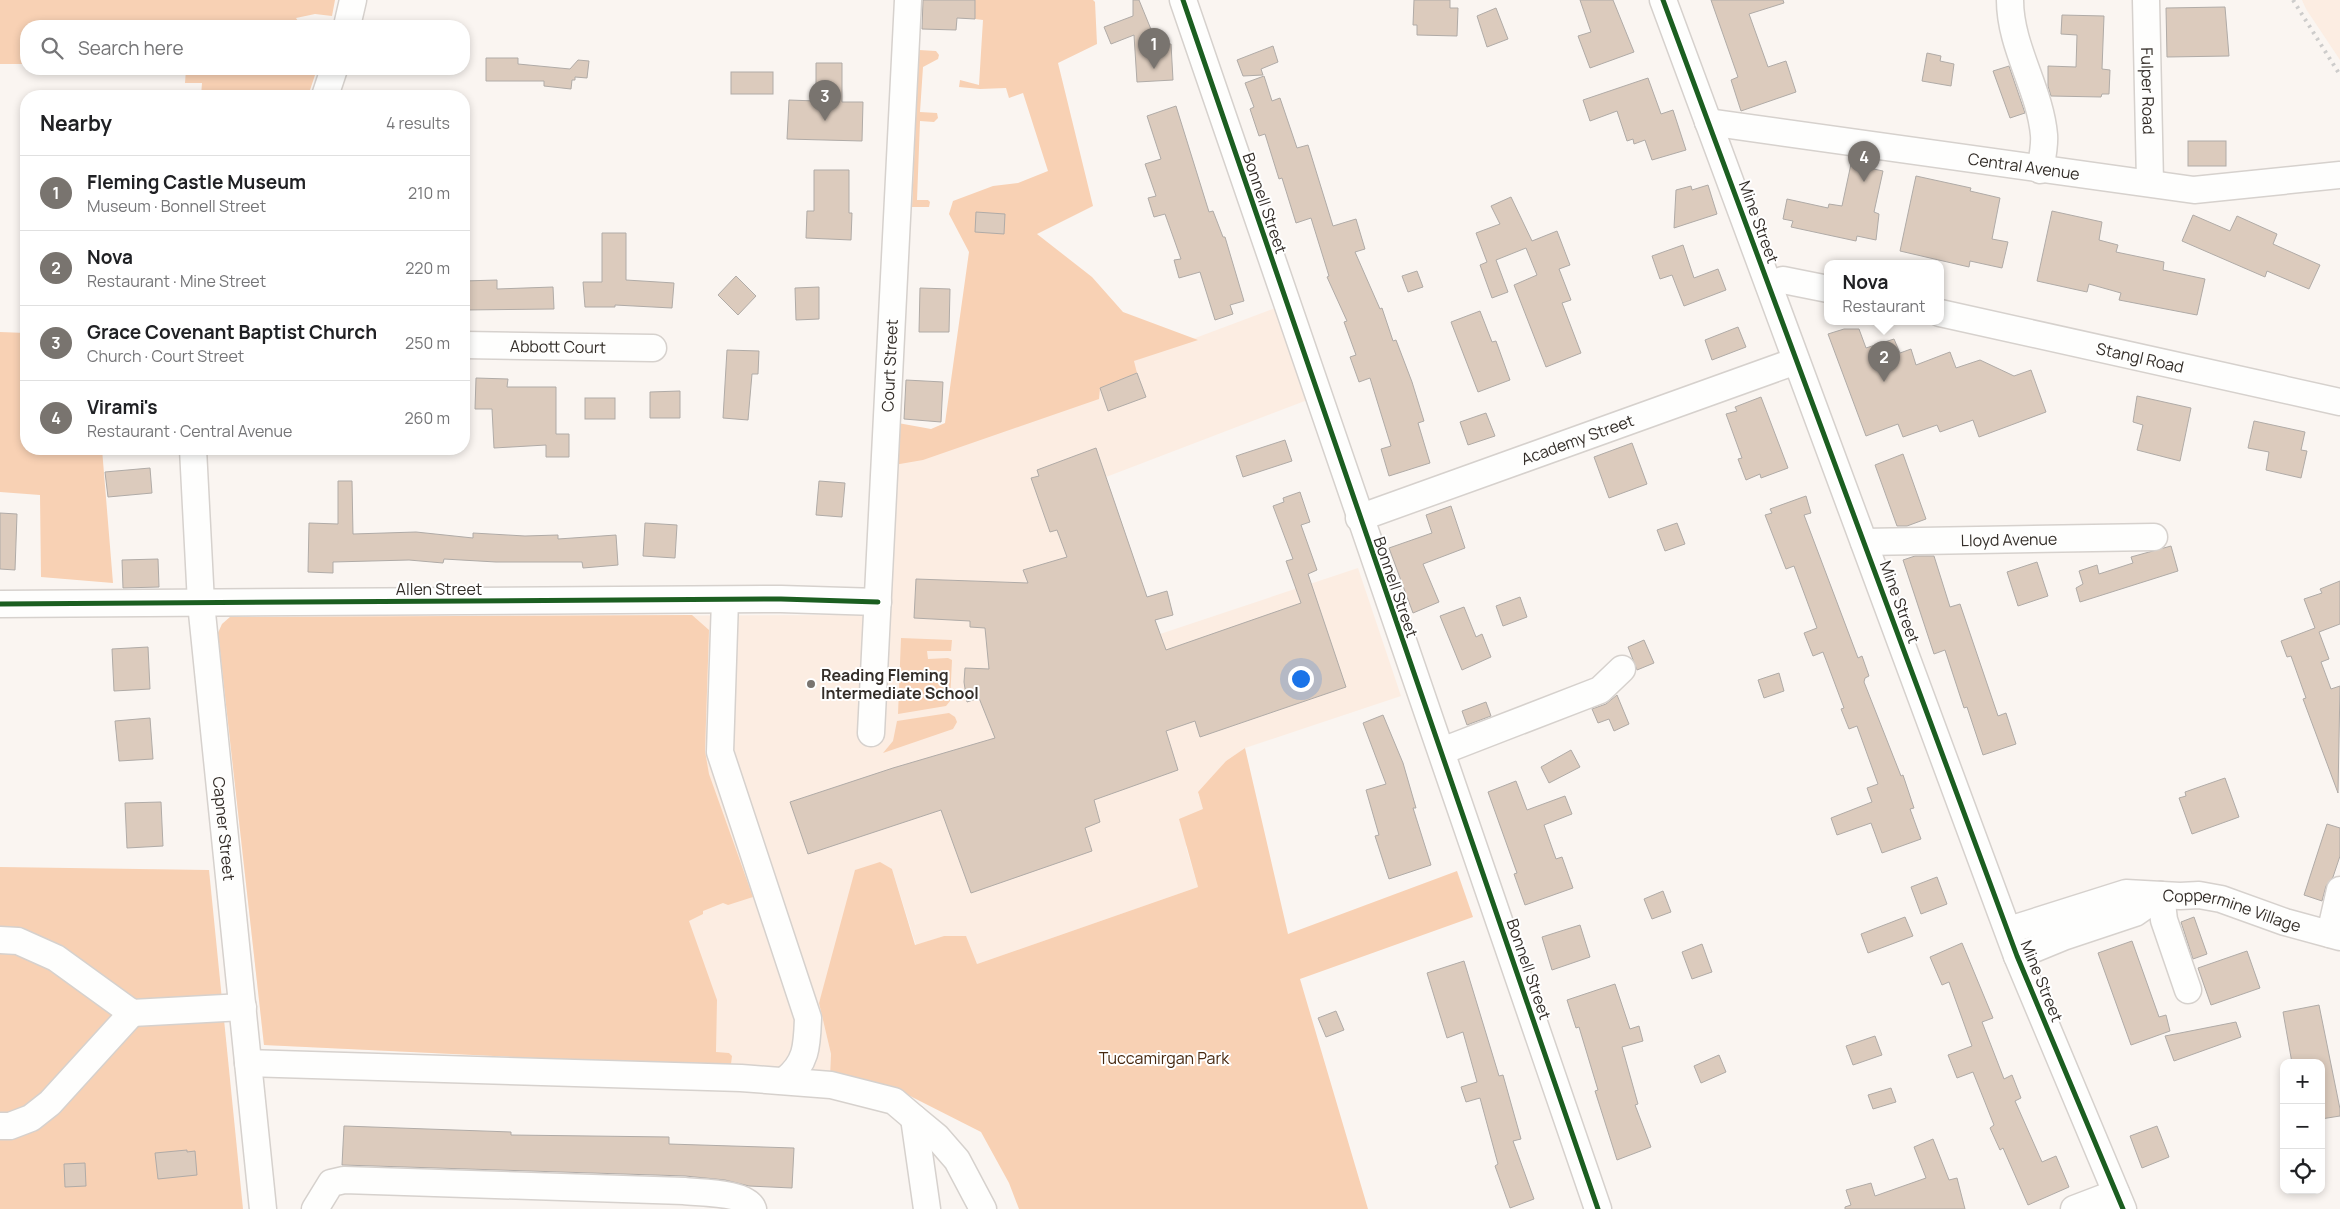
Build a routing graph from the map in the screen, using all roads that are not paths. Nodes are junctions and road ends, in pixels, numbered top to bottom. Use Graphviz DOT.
graph roads {
  1 [pos="353,0"];
  2 [pos="908,0"];
  3 [pos="1183,0"];
  4 [pos="2010,0"];
  5 [pos="2146,0"];
  6 [pos="1671,3"];
  7 [pos="348,20"];
  8 [pos="332,75"];
  9 [pos="327,90"];
  10 [pos="1708,122"];
  11 [pos="2040,170"];
  12 [pos="2340,175"];
  13 [pos="2150,182"];
  14 [pos="1769,285"];
  15 [pos="1824,288"];
  16 [pos="1944,314"];
  17 [pos="470,344"];
  18 [pos="653,348"];
  19 [pos="1796,361"];
  20 [pos="2340,402"];
  21 [pos="192,455"];
  22 [pos="1359,518"];
  23 [pos="2154,537"];
  24 [pos="1864,542"];
  25 [pos="725,600"];
  26 [pos="878,602"];
  27 [pos="201,603"];
  28 [pos="0,604"];
  29 [pos="1622,669"];
  30 [pos="871,732"];
  31 [pos="1442,751"];
  32 [pos="2340,890"];
  33 [pos="2161,895"];
  34 [pos="2009,930"];
  35 [pos="2335,936"];
  36 [pos="0,940"];
  37 [pos="2017,956"];
  38 [pos="2188,990"];
  39 [pos="243,1007"];
  40 [pos="132,1013"];
  41 [pos="248,1063"];
  42 [pos="785,1080"];
  43 [pos="914,1118"];
  44 [pos="0,1126"];
  45 [pos="2120,1201"];
  46 [pos="263,1209"];
  47 [pos="315,1209"];
  48 [pos="753,1209"];
  49 [pos="927,1209"];
  50 [pos="983,1209"];
  51 [pos="1598,1209"];
  52 [pos="2074,1209"];
  1 -- 7 [label="street"];
  2 -- 26 [label="street, Court Street"];
  3 -- 22 [label="street, Bonnell Street"];
  4 -- 11 [label="street"];
  5 -- 13 [label="street, Fulper Road"];
  6 -- 10 [label="street, Mine Street"];
  8 -- 9 [label="street"];
  10 -- 11 [label="street, Central Avenue"];
  10 -- 14 [label="street, Mine Street"];
  11 -- 13 [label="street, Central Avenue"];
  12 -- 13 [label="street, Central Avenue"];
  14 -- 15 [label="street"];
  14 -- 19 [label="street, Mine Street"];
  16 -- 20 [label="street, Stangl Road"];
  17 -- 18 [label="street, Abbott Court"];
  19 -- 22 [label="street, Academy Street"];
  19 -- 24 [label="street, Mine Street"];
  21 -- 27 [label="street, Capner Street"];
  22 -- 31 [label="street, Bonnell Street"];
  23 -- 24 [label="street, Lloyd Avenue"];
  24 -- 34 [label="street, Mine Street"];
  25 -- 26 [label="street, Allen Street"];
  25 -- 27 [label="street, Allen Street"];
  25 -- 42 [label="street"];
  26 -- 30 [label="street, Court Street"];
  27 -- 28 [label="street, Allen Street"];
  27 -- 39 [label="street, Capner Street"];
  29 -- 31 [label="street"];
  31 -- 51 [label="street, Bonnell Street"];
  32 -- 35 [label="street"];
  33 -- 34 [label="street"];
  33 -- 35 [label="street, Coppermine Village"];
  33 -- 37 [label="street, Coppermine Village"];
  33 -- 38 [label="street"];
  34 -- 37 [label="street, Mine Street"];
  36 -- 40 [label="street"];
  37 -- 45 [label="street, Mine Street"];
  39 -- 40 [label="street"];
  39 -- 41 [label="street, Capner Street"];
  40 -- 44 [label="street"];
  41 -- 42 [label="street"];
  41 -- 46 [label="street, Capner Street"];
  42 -- 43 [label="street"];
  43 -- 49 [label="street"];
  43 -- 50 [label="street"];
  45 -- 52 [label="street"];
  47 -- 48 [label="street"];
}
